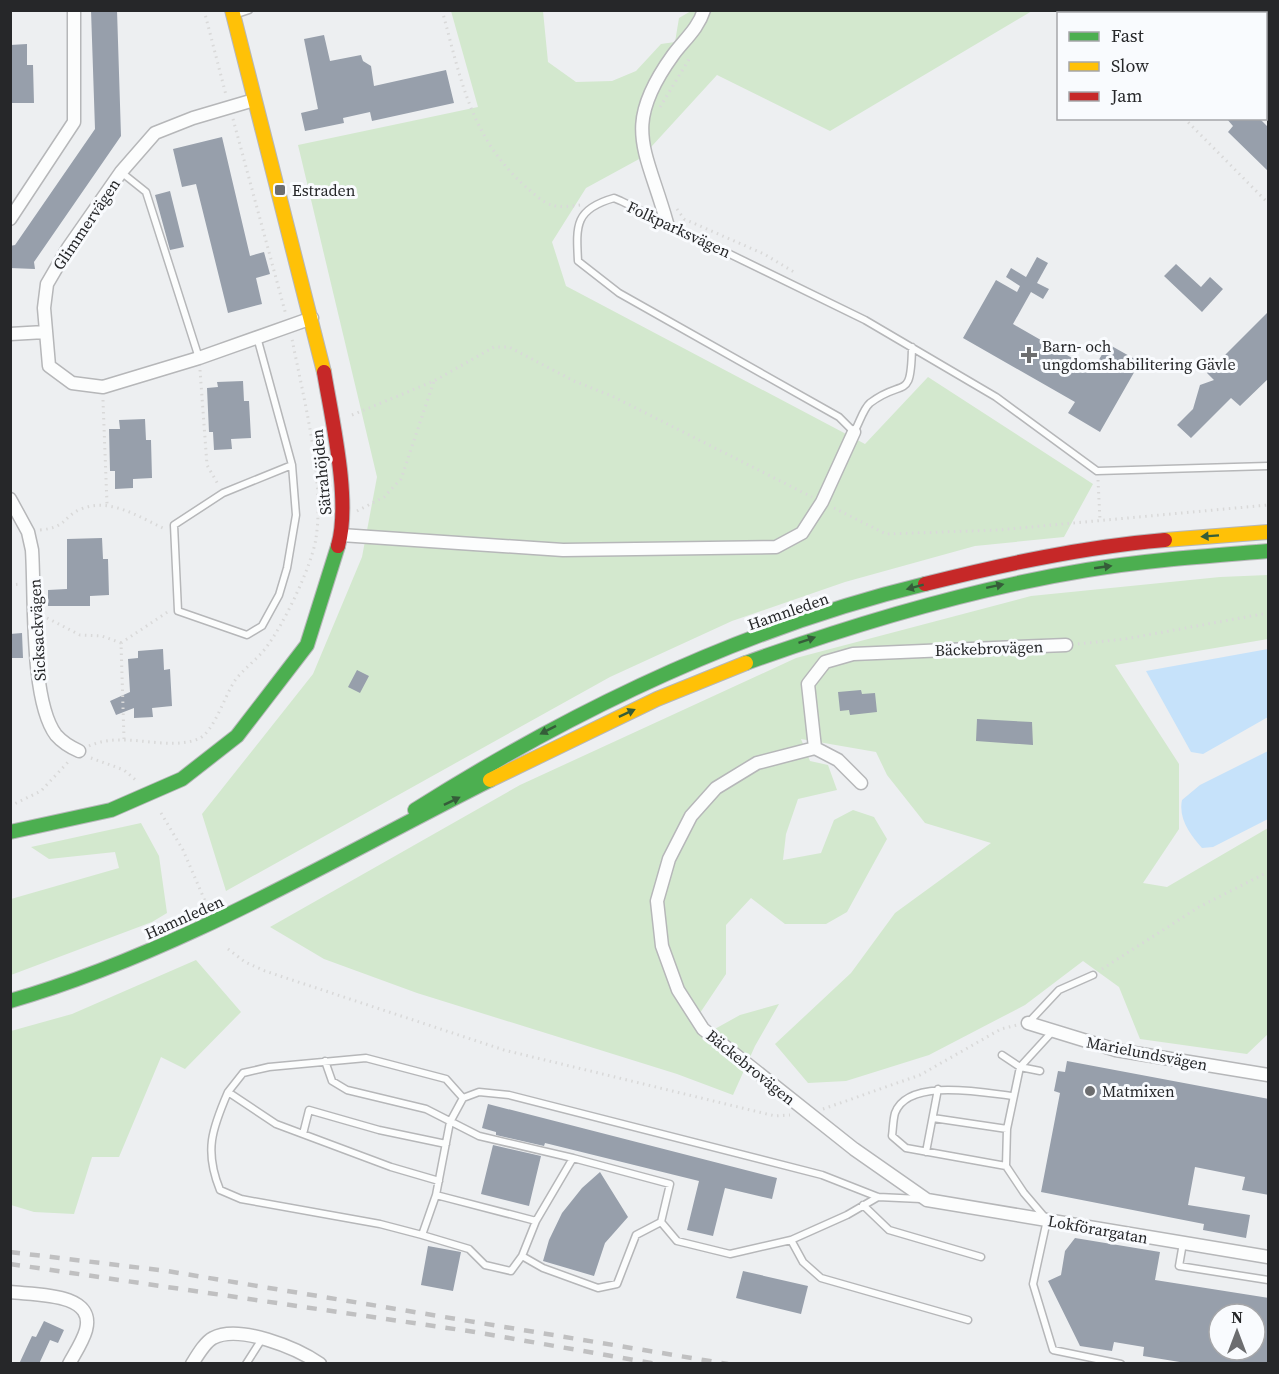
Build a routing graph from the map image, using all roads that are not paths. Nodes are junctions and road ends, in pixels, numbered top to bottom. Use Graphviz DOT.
graph roads {
  1 [pos="74,10"];
  2 [pos="249,10"];
  3 [pos="704,10"];
  4 [pos="232,13"];
  5 [pos="254,100"];
  6 [pos="121,172"];
  7 [pos="10,219"];
  8 [pos="667,223"];
  9 [pos="312,318"];
  10 [pos="45,332"];
  11 [pos="10,334"];
  12 [pos="257,336"];
  13 [pos="912,347"];
  14 [pos="199,358"];
  15 [pos="854,432"];
  16 [pos="292,465"];
  17 [pos="1269,466"];
  18 [pos="10,499"];
  19 [pos="1269,532"];
  20 [pos="341,535"];
  21 [pos="1269,551"];
  22 [pos="1223,553"];
  23 [pos="1269,558"];
  24 [pos="1066,645"];
  25 [pos="815,748"];
  26 [pos="79,751"];
  27 [pos="861,783"];
  28 [pos="10,832"];
  29 [pos="362,846"];
  30 [pos="1093,975"];
  31 [pos="10,1001"];
  32 [pos="1028,1023"];
  33 [pos="1052,1032"];
  34 [pos="1002,1055"];
  35 [pos="325,1061"];
  36 [pos="1020,1067"];
  37 [pos="1040,1071"];
  38 [pos="1269,1075"];
  39 [pos="938,1089"];
  40 [pos="228,1092"];
  41 [pos="1013,1096"];
  42 [pos="463,1098"];
  43 [pos="933,1118"];
  44 [pos="450,1122"];
  45 [pos="1007,1129"];
  46 [pos="303,1134"];
  47 [pos="446,1144"];
  48 [pos="926,1152"];
  49 [pos="573,1158"];
  50 [pos="1006,1167"];
  51 [pos="439,1181"];
  52 [pos="436,1195"];
  53 [pos="878,1197"];
  54 [pos="927,1200"];
  55 [pos="863,1205"];
  56 [pos="1047,1220"];
  57 [pos="536,1221"];
  58 [pos="661,1222"];
  59 [pos="422,1235"];
  60 [pos="790,1240"];
  61 [pos="1183,1243"];
  62 [pos="522,1256"];
  63 [pos="981,1257"];
  64 [pos="1269,1257"];
  65 [pos="1269,1280"];
  66 [pos="10,1292"];
  67 [pos="968,1320"];
  68 [pos="262,1339"];
  69 [pos="309,1359"];
  70 [pos="69,1364"];
  71 [pos="192,1364"];
  72 [pos="246,1364"];
  73 [pos="320,1364"];
  74 [pos="1121,1364"];
  1 -- 7 [label="street"];
  2 -- 4 [label="lane"];
  3 -- 8 [label="street"];
  4 -- 5 [label="main road, Sätrahöjden"];
  5 -- 6 [label="street, Glimmervägen"];
  5 -- 9 [label="main road, Sätrahöjden"];
  6 -- 10 [label="street, Glimmervägen"];
  6 -- 14 [label="lane"];
  8 -- 13 [label="lane, Folkparksvägen"];
  8 -- 15 [label="lane, Folkparksvägen"];
  9 -- 12 [label="street, Glimmervägen"];
  9 -- 20 [label="main road, Sätrahöjden"];
  10 -- 11 [label="street"];
  10 -- 14 [label="street, Glimmervägen"];
  12 -- 14 [label="street, Glimmervägen"];
  12 -- 16 [label="lane"];
  13 -- 15 [label="lane"];
  13 -- 17 [label="lane, Folkparksvägen"];
  15 -- 20 [label="street"];
  16 -- 16 [label="lane"];
  18 -- 26 [label="street, Sicksackvägen"];
  19 -- 29 [label="main road, Hamnleden, one-way"];
  20 -- 28 [label="main road, Sätrahöjden"];
  21 -- 22 [label="main road, Hamnleden"];
  22 -- 23 [label="main road, Hamnleden"];
  29 -- 22 [label="main road, Hamnleden, one-way"];
  24 -- 25 [label="street, Bäckebrovägen"];
  25 -- 27 [label="street"];
  25 -- 54 [label="street, Bäckebrovägen"];
  29 -- 31 [label="main road, Hamnleden"];
  30 -- 32 [label="lane"];
  32 -- 33 [label="street, Marielundsvägen"];
  33 -- 36 [label="lane"];
  33 -- 38 [label="street, Marielundsvägen"];
  34 -- 36 [label="lane"];
  35 -- 40 [label="lane"];
  35 -- 42 [label="lane"];
  35 -- 44 [label="lane"];
  36 -- 37 [label="lane"];
  36 -- 41 [label="lane"];
  39 -- 41 [label="lane"];
  39 -- 43 [label="lane"];
  39 -- 48 [label="lane"];
  40 -- 46 [label="lane"];
  40 -- 59 [label="lane"];
  41 -- 45 [label="lane"];
  42 -- 44 [label="lane"];
  42 -- 53 [label="lane"];
  43 -- 45 [label="lane"];
  43 -- 48 [label="lane"];
  44 -- 47 [label="lane"];
  44 -- 49 [label="lane"];
  45 -- 50 [label="lane"];
  46 -- 47 [label="lane"];
  46 -- 51 [label="lane"];
  47 -- 51 [label="lane"];
  48 -- 50 [label="lane"];
  49 -- 57 [label="lane"];
  49 -- 58 [label="lane"];
  50 -- 56 [label="lane"];
  51 -- 52 [label="lane"];
  52 -- 57 [label="lane"];
  52 -- 59 [label="lane"];
  53 -- 54 [label="lane"];
  53 -- 55 [label="lane"];
  54 -- 56 [label="street, Lokförargatan"];
  55 -- 60 [label="lane"];
  55 -- 63 [label="lane"];
  56 -- 61 [label="street, Lokförargatan"];
  56 -- 74 [label="lane"];
  57 -- 62 [label="lane"];
  58 -- 60 [label="lane"];
  58 -- 62 [label="lane"];
  59 -- 62 [label="lane"];
  60 -- 67 [label="lane"];
  61 -- 64 [label="street, Lokförargatan"];
  61 -- 65 [label="lane"];
  66 -- 70 [label="street"];
  68 -- 69 [label="street"];
  68 -- 71 [label="street"];
  68 -- 72 [label="lane"];
  69 -- 73 [label="street"];
}
